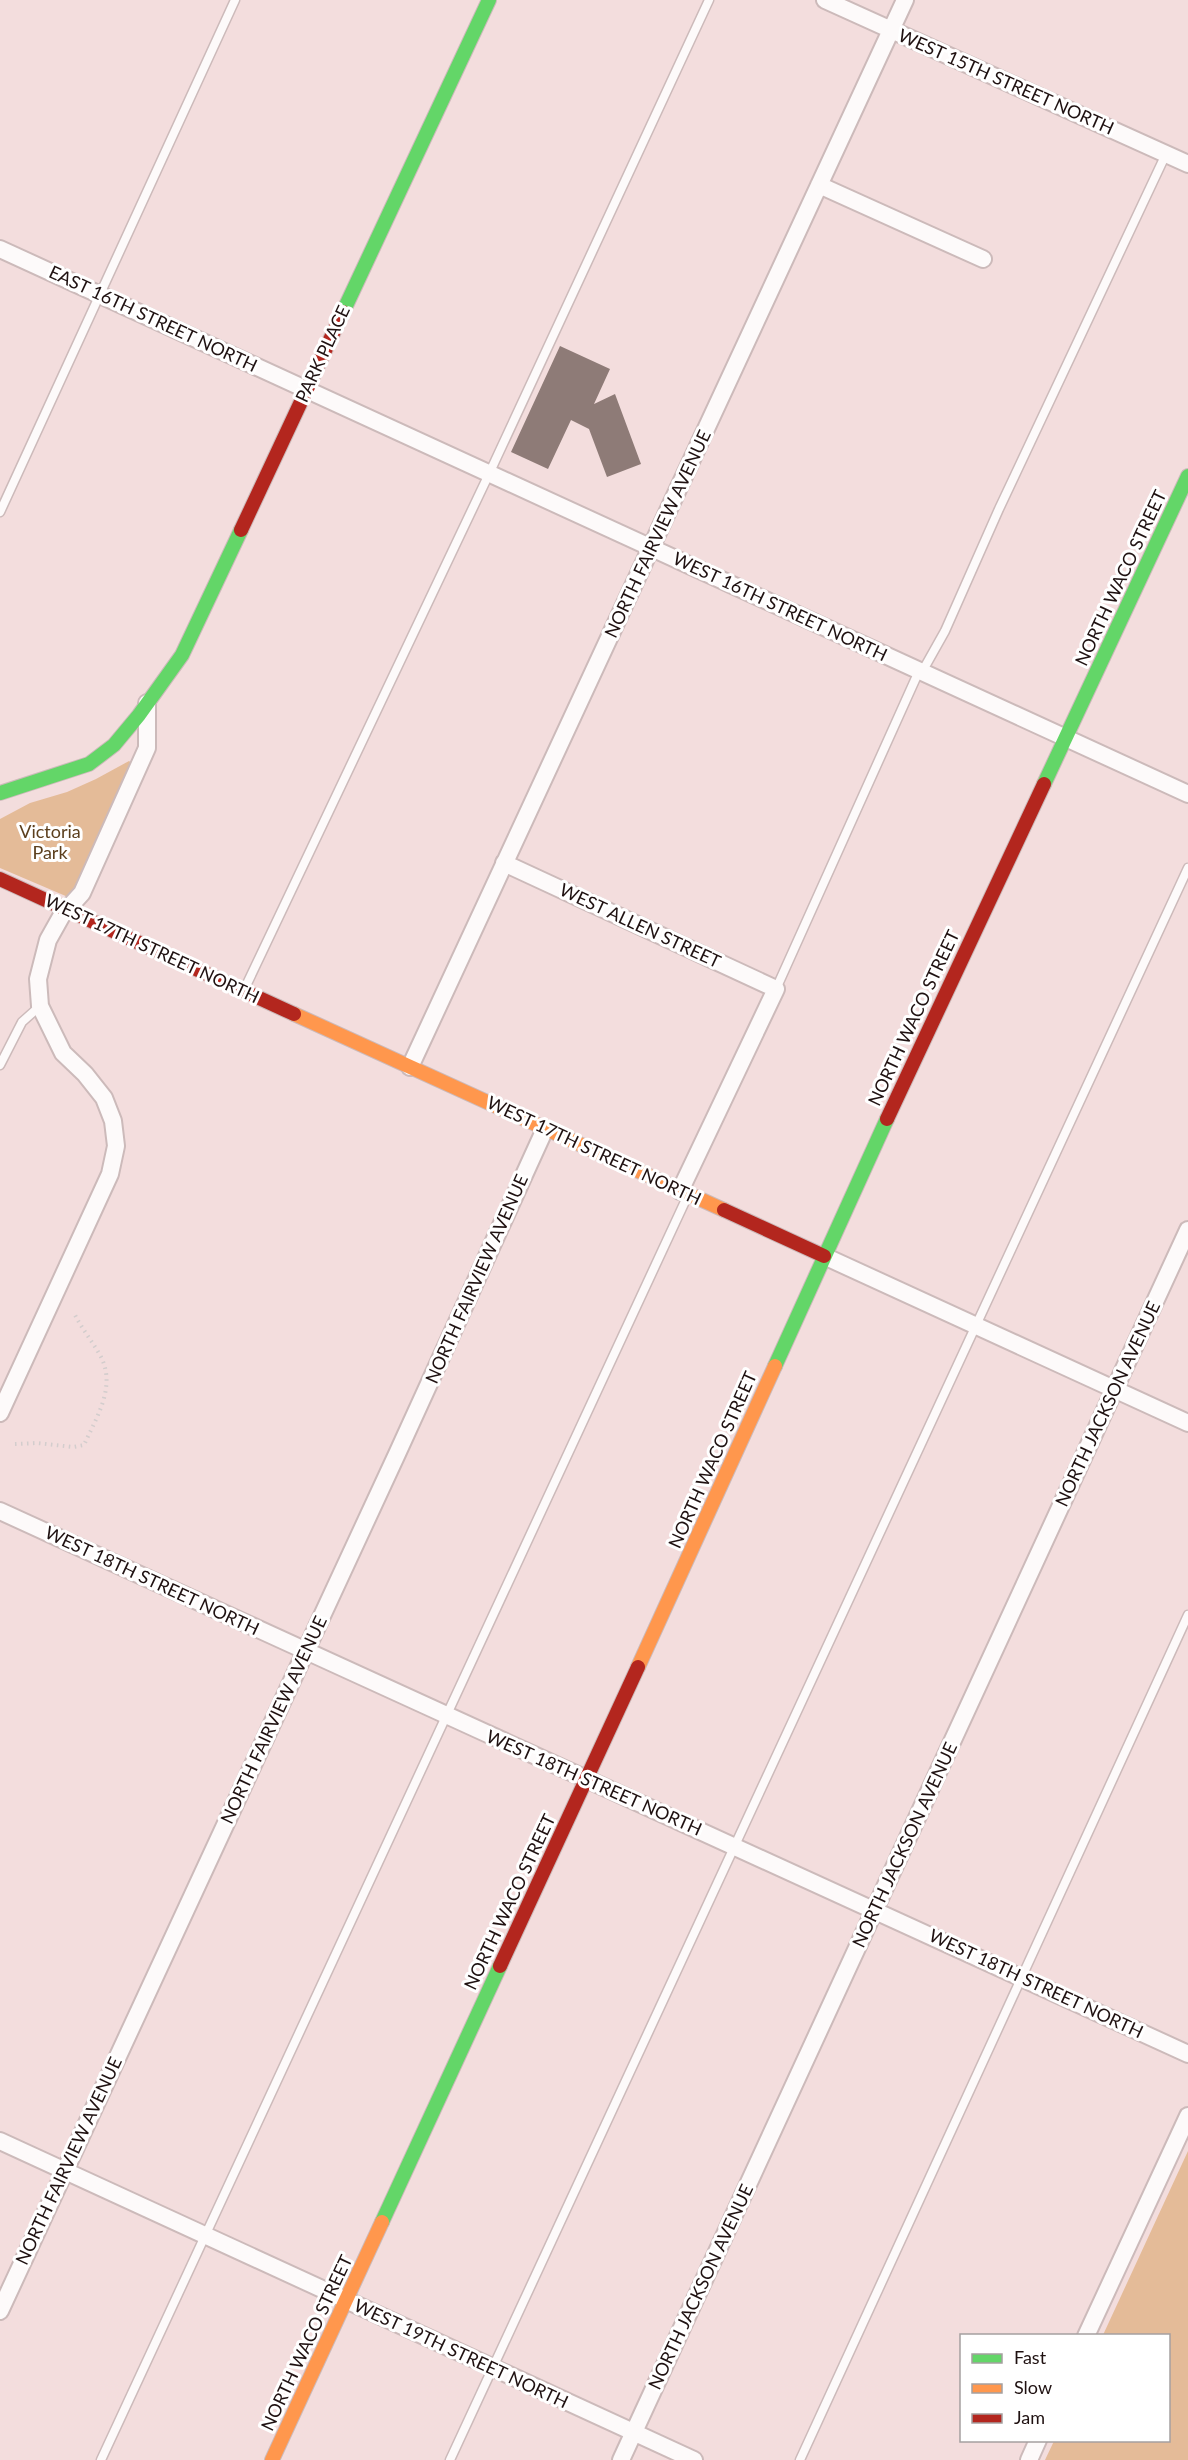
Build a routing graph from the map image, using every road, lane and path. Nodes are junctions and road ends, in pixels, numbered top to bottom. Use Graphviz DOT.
graph roads {
  1 [pos="235,0"];
  2 [pos="489,0"];
  3 [pos="709,0"];
  4 [pos="825,0"];
  5 [pos="905,0"];
  6 [pos="891,30"];
  7 [pos="1166,154"];
  8 [pos="1188,164"];
  9 [pos="819,185"];
  10 [pos="0,249"];
  11 [pos="983,259"];
  12 [pos="100,295"];
  13 [pos="306,390"];
  14 [pos="489,474"];
  15 [pos="1188,476"];
  16 [pos="0,512"];
  17 [pos="651,548"];
  18 [pos="920,671"];
  19 [pos="147,702"];
  20 [pos="1065,738"];
  21 [pos="0,793"];
  22 [pos="1188,794"];
  23 [pos="504,863"];
  24 [pos="1188,868"];
  25 [pos="0,879"];
  26 [pos="67,910"];
  27 [pos="776,989"];
  28 [pos="243,991"];
  29 [pos="40,1006"];
  30 [pos="0,1065"];
  31 [pos="410,1067"];
  32 [pos="545,1129"];
  33 [pos="684,1193"];
  34 [pos="1188,1230"];
  35 [pos="824,1256"];
  36 [pos="75,1315"];
  37 [pos="976,1326"];
  38 [pos="1115,1390"];
  39 [pos="0,1413"];
  40 [pos="1188,1423"];
  41 [pos="15,1444"];
  42 [pos="0,1511"];
  43 [pos="1188,1615"];
  44 [pos="306,1651"];
  45 [pos="447,1715"];
  46 [pos="587,1779"];
  47 [pos="735,1846"];
  48 [pos="875,1910"];
  49 [pos="1022,1978"];
  50 [pos="1188,2054"];
  51 [pos="1188,2116"];
  52 [pos="0,2141"];
  53 [pos="65,2171"];
  54 [pos="205,2236"];
  55 [pos="346,2301"];
  56 [pos="0,2311"];
  57 [pos="1087,2334"];
  58 [pos="493,2368"];
  59 [pos="634,2433"];
  60 [pos="1037,2442"];
  61 [pos="101,2460"];
  62 [pos="272,2460"];
  63 [pos="450,2460"];
  64 [pos="621,2460"];
  65 [pos="694,2460"];
  66 [pos="800,2460"];
  67 [pos="1029,2460"];
  1 -- 12 [label="lane"];
  2 -- 13 [label="street, PARK PLACE"];
  3 -- 14 [label="lane"];
  4 -- 6 [label="street, WEST 15TH STREET NORTH"];
  5 -- 6 [label="street, NORTH FAIRVIEW AVENUE"];
  6 -- 7 [label="street, WEST 15TH STREET NORTH"];
  6 -- 9 [label="street, NORTH FAIRVIEW AVENUE"];
  7 -- 8 [label="street, WEST 15TH STREET NORTH"];
  7 -- 18 [label="lane"];
  9 -- 11 [label="street"];
  9 -- 17 [label="street, NORTH FAIRVIEW AVENUE"];
  10 -- 12 [label="street, EAST 16TH STREET NORTH"];
  12 -- 13 [label="street, EAST 16TH STREET NORTH"];
  12 -- 16 [label="lane"];
  13 -- 14 [label="street, WEST 16TH STREET NORTH"];
  13 -- 19 [label="street, PARK PLACE"];
  14 -- 17 [label="street, WEST 16TH STREET NORTH"];
  14 -- 28 [label="lane"];
  15 -- 20 [label="street, NORTH WACO STREET"];
  17 -- 18 [label="street, WEST 16TH STREET NORTH"];
  17 -- 23 [label="street, NORTH FAIRVIEW AVENUE"];
  18 -- 20 [label="street, WEST 16TH STREET NORTH"];
  18 -- 27 [label="lane"];
  19 -- 21 [label="street, PARK PLACE"];
  19 -- 26 [label="street"];
  20 -- 22 [label="street, WEST 16TH STREET NORTH"];
  20 -- 35 [label="street, NORTH WACO STREET"];
  23 -- 27 [label="street, WEST ALLEN STREET"];
  23 -- 31 [label="street, NORTH FAIRVIEW AVENUE"];
  24 -- 37 [label="lane"];
  25 -- 26 [label="street, WEST 17TH STREET NORTH"];
  26 -- 28 [label="street, WEST 17TH STREET NORTH"];
  26 -- 29 [label="street"];
  27 -- 33 [label="street"];
  28 -- 31 [label="street, WEST 17TH STREET NORTH"];
  29 -- 30 [label="lane"];
  29 -- 39 [label="street"];
  31 -- 32 [label="street, WEST 17TH STREET NORTH"];
  32 -- 33 [label="street, WEST 17TH STREET NORTH"];
  32 -- 44 [label="street, NORTH FAIRVIEW AVENUE"];
  33 -- 35 [label="street, WEST 17TH STREET NORTH"];
  33 -- 45 [label="lane"];
  34 -- 38 [label="street, NORTH JACKSON AVENUE"];
  35 -- 37 [label="street, WEST 17TH STREET NORTH"];
  35 -- 46 [label="street, NORTH WACO STREET"];
  36 -- 41 [label="path"];
  37 -- 38 [label="street, WEST 17TH STREET NORTH"];
  37 -- 47 [label="lane"];
  38 -- 40 [label="street, WEST 17TH STREET NORTH"];
  38 -- 48 [label="street, NORTH JACKSON AVENUE"];
  42 -- 44 [label="street, WEST 18TH STREET NORTH"];
  43 -- 49 [label="lane"];
  44 -- 45 [label="street, WEST 18TH STREET NORTH"];
  44 -- 53 [label="street, NORTH FAIRVIEW AVENUE"];
  45 -- 46 [label="street, WEST 18TH STREET NORTH"];
  45 -- 54 [label="lane"];
  46 -- 47 [label="street, WEST 18TH STREET NORTH"];
  46 -- 55 [label="street, NORTH WACO STREET"];
  47 -- 48 [label="street, WEST 18TH STREET NORTH"];
  47 -- 58 [label="lane"];
  48 -- 49 [label="street, WEST 18TH STREET NORTH"];
  48 -- 59 [label="street, NORTH JACKSON AVENUE"];
  49 -- 50 [label="street, WEST 18TH STREET NORTH"];
  49 -- 66 [label="lane"];
  51 -- 57 [label="street"];
  52 -- 53 [label="street, WEST 19TH STREET NORTH"];
  53 -- 54 [label="street, WEST 19TH STREET NORTH"];
  53 -- 56 [label="street, NORTH FAIRVIEW AVENUE"];
  54 -- 55 [label="street, WEST 19TH STREET NORTH"];
  54 -- 61 [label="lane"];
  55 -- 58 [label="street, WEST 19TH STREET NORTH"];
  55 -- 62 [label="street, NORTH WACO STREET"];
  58 -- 59 [label="street, WEST 19TH STREET NORTH"];
  58 -- 63 [label="lane"];
  59 -- 64 [label="street, NORTH JACKSON AVENUE"];
  59 -- 65 [label="street, WEST 19TH STREET NORTH"];
  60 -- 67 [label="street"];
}
